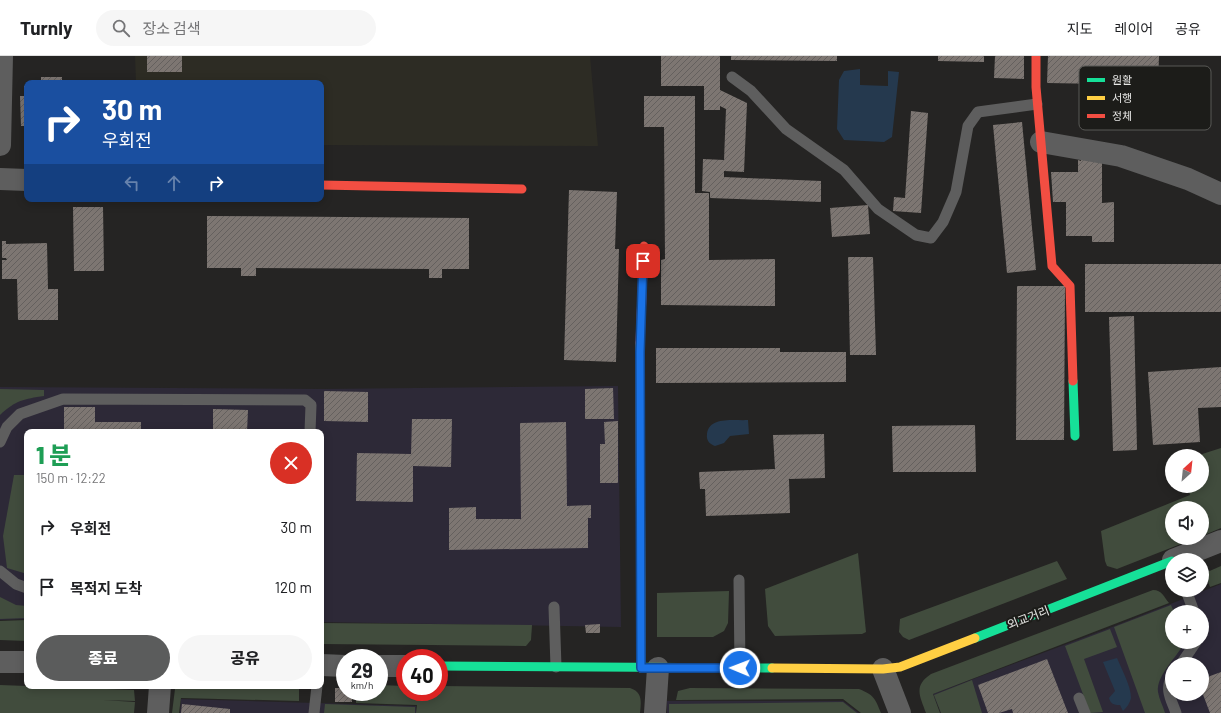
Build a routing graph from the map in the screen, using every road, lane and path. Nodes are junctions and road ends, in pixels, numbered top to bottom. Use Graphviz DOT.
graph roads {
  1 [pos="2,56"];
  2 [pos="1036,56"];
  3 [pos="732,77"];
  4 [pos="1037,104"];
  5 [pos="1041,142"];
  6 [pos="0,145"];
  7 [pos="0,179"];
  8 [pos="24,180"];
  9 [pos="324,186"];
  10 [pos="522,189"];
  11 [pos="1221,194"];
  12 [pos="644,246"];
  13 [pos="310,429"];
  14 [pos="1075,436"];
  15 [pos="0,442"];
  16 [pos="1221,541"];
  17 [pos="1191,553"];
  18 [pos="1165,563"];
  19 [pos="0,571"];
  20 [pos="739,580"];
  21 [pos="24,587"];
  22 [pos="554,608"];
  23 [pos="0,662"];
  24 [pos="24,662"];
  25 [pos="324,665"];
  26 [pos="336,666"];
  27 [pos="448,666"];
  28 [pos="556,667"];
  29 [pos="650,668"];
  30 [pos="740,668"];
  31 [pos="883,669"];
  32 [pos="160,689"];
  33 [pos="316,689"];
  34 [pos="1080,698"];
  35 [pos="1171,701"];
  36 [pos="158,713"];
  37 [pos="314,713"];
  38 [pos="655,713"];
  39 [pos="900,713"];
  40 [pos="1085,713"];
  41 [pos="1176,713"];
  1 -- 6 [label="street"];
  2 -- 4 [label="street"];
  3 -- 4 [label="lane"];
  4 -- 5 [label="street"];
  5 -- 11 [label="street"];
  5 -- 14 [label="street"];
  7 -- 8 [label="street"];
  9 -- 10 [label="street"];
  12 -- 29 [label="street"];
  13 -- 15 [label="lane"];
  16 -- 17 [label="street, 외교거리"];
  18 -- 31 [label="street, 외교거리"];
  19 -- 21 [label="lane"];
  20 -- 30 [label="lane"];
  22 -- 28 [label="lane"];
  23 -- 24 [label="street"];
  25 -- 26 [label="street"];
  27 -- 28 [label="street, 외교거리"];
  28 -- 29 [label="street, 외교거리"];
  29 -- 30 [label="street, 외교거리"];
  29 -- 38 [label="street"];
  30 -- 31 [label="street, 외교거리"];
  31 -- 39 [label="street"];
  32 -- 36 [label="street"];
  33 -- 37 [label="lane"];
  34 -- 40 [label="lane"];
  35 -- 41 [label="lane"];
}
